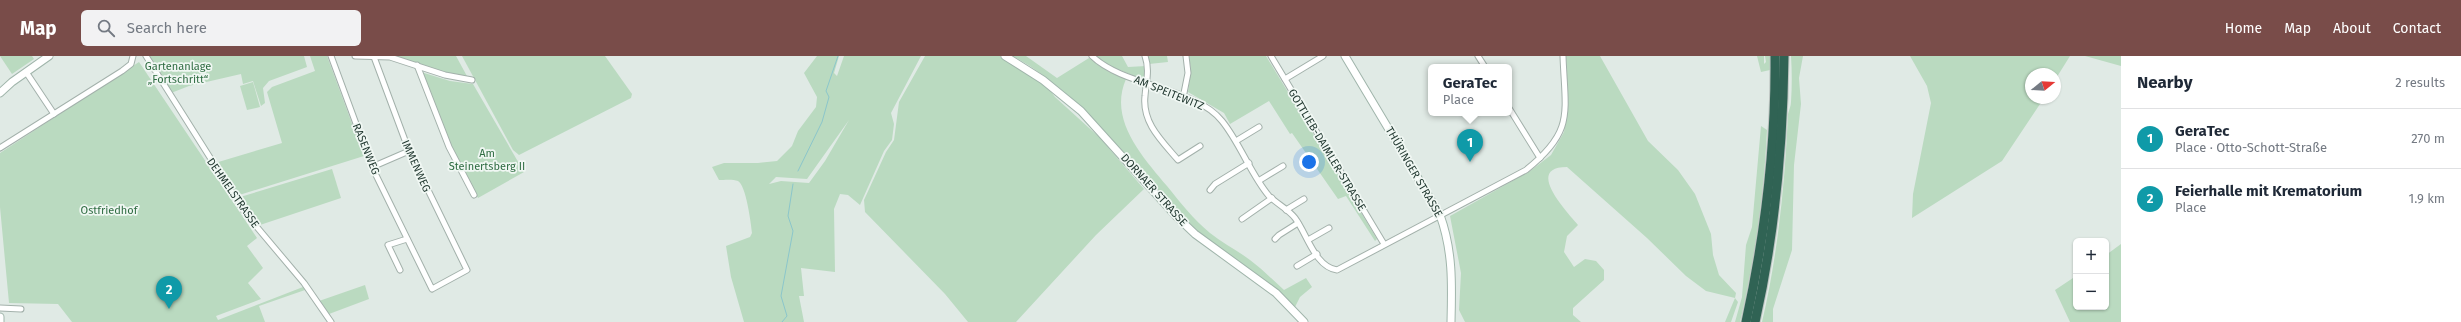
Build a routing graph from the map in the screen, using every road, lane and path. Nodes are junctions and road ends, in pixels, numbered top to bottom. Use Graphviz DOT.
graph roads {
  1 [pos="49,56"];
  2 [pos="133,56"];
  3 [pos="146,56"];
  4 [pos="331,56"];
  5 [pos="355,56"];
  6 [pos="1005,56"];
  7 [pos="1092,56"];
  8 [pos="1145,56"];
  9 [pos="1186,56"];
  10 [pos="1271,56"];
  11 [pos="1323,56"];
  12 [pos="1345,56"];
  13 [pos="1350,56"];
  14 [pos="1563,56"];
  15 [pos="1775,56"];
  16 [pos="1784,56"];
  17 [pos="374,57"];
  18 [pos="417,65"];
  19 [pos="26,72"];
  20 [pos="472,80"];
  21 [pos="1285,80"];
  22 [pos="1146,83"];
  23 [pos="0,93"];
  24 [pos="1183,98"];
  25 [pos="1512,113"];
  26 [pos="54,114"];
  27 [pos="1259,127"];
  28 [pos="1236,141"];
  29 [pos="1200,146"];
  30 [pos="0,148"];
  31 [pos="409,151"];
  32 [pos="1540,158"];
  33 [pos="1249,163"];
  34 [pos="1283,166"];
  35 [pos="372,167"];
  36 [pos="1260,180"];
  37 [pos="1210,190"];
  38 [pos="474,195"];
  39 [pos="1272,198"];
  40 [pos="1304,199"];
  41 [pos="1286,210"];
  42 [pos="1441,214"];
  43 [pos="1242,219"];
  44 [pos="1298,223"];
  45 [pos="1329,228"];
  46 [pos="407,239"];
  47 [pos="1275,239"];
  48 [pos="1308,240"];
  49 [pos="1384,244"];
  50 [pos="1317,254"];
  51 [pos="1297,266"];
  52 [pos="400,270"];
  53 [pos="432,289"];
  54 [pos="0,308"];
  55 [pos="21,309"];
  56 [pos="0,317"];
  57 [pos="0,322"];
  58 [pos="331,322"];
  59 [pos="1304,322"];
  60 [pos="1451,322"];
  61 [pos="1454,322"];
  62 [pos="1746,322"];
  63 [pos="1756,322"];
  1 -- 19 [label="main road"];
  2 -- 26 [label="street"];
  3 -- 58 [label="street, DEHMELSTRASSE"];
  4 -- 35 [label="street, RASENWEG"];
  5 -- 17 [label="street"];
  6 -- 59 [label="main road, DORNAER STRASSE"];
  7 -- 22 [label="street, AM SPEITEWITZ"];
  8 -- 22 [label="street"];
  9 -- 24 [label="street"];
  10 -- 21 [label="street, GOTTLIEB-DAIMLER-STRASSE"];
  11 -- 21 [label="street"];
  12 -- 42 [label="main road, THÜRINGER STRASSE"];
  13 -- 42 [label="main road, THÜRINGER STRASSE"];
  14 -- 32 [label="street, AM SPEITEWITZ"];
  15 -- 62 [label="highway"];
  16 -- 63 [label="highway"];
  17 -- 18 [label="street"];
  17 -- 31 [label="street, IMMENWEG"];
  18 -- 20 [label="street"];
  18 -- 38 [label="street"];
  19 -- 23 [label="main road"];
  19 -- 26 [label="street"];
  21 -- 49 [label="street, GOTTLIEB-DAIMLER-STRASSE"];
  22 -- 24 [label="street, AM SPEITEWITZ"];
  22 -- 29 [label="street"];
  24 -- 28 [label="street, AM SPEITEWITZ"];
  25 -- 32 [label="street"];
  26 -- 30 [label="street"];
  27 -- 28 [label="street"];
  28 -- 33 [label="street, AM SPEITEWITZ"];
  31 -- 35 [label="street"];
  31 -- 53 [label="street, IMMENWEG"];
  32 -- 42 [label="street, AM SPEITEWITZ"];
  33 -- 36 [label="street, AM SPEITEWITZ"];
  33 -- 37 [label="street"];
  34 -- 36 [label="street"];
  35 -- 46 [label="street, RASENWEG"];
  36 -- 39 [label="street, AM SPEITEWITZ"];
  39 -- 41 [label="street, AM SPEITEWITZ"];
  39 -- 43 [label="street"];
  40 -- 41 [label="street"];
  41 -- 44 [label="street, AM SPEITEWITZ"];
  42 -- 49 [label="street, AM SPEITEWITZ"];
  42 -- 60 [label="main road, THÜRINGER STRASSE"];
  42 -- 61 [label="main road, THÜRINGER STRASSE"];
  44 -- 47 [label="street"];
  44 -- 48 [label="street, AM SPEITEWITZ"];
  45 -- 48 [label="street"];
  46 -- 52 [label="street"];
  46 -- 53 [label="street, RASENWEG"];
  48 -- 50 [label="street, AM SPEITEWITZ"];
  49 -- 50 [label="street, AM SPEITEWITZ"];
  50 -- 51 [label="street"];
  54 -- 55 [label="street"];
  56 -- 57 [label="main road"];
}
